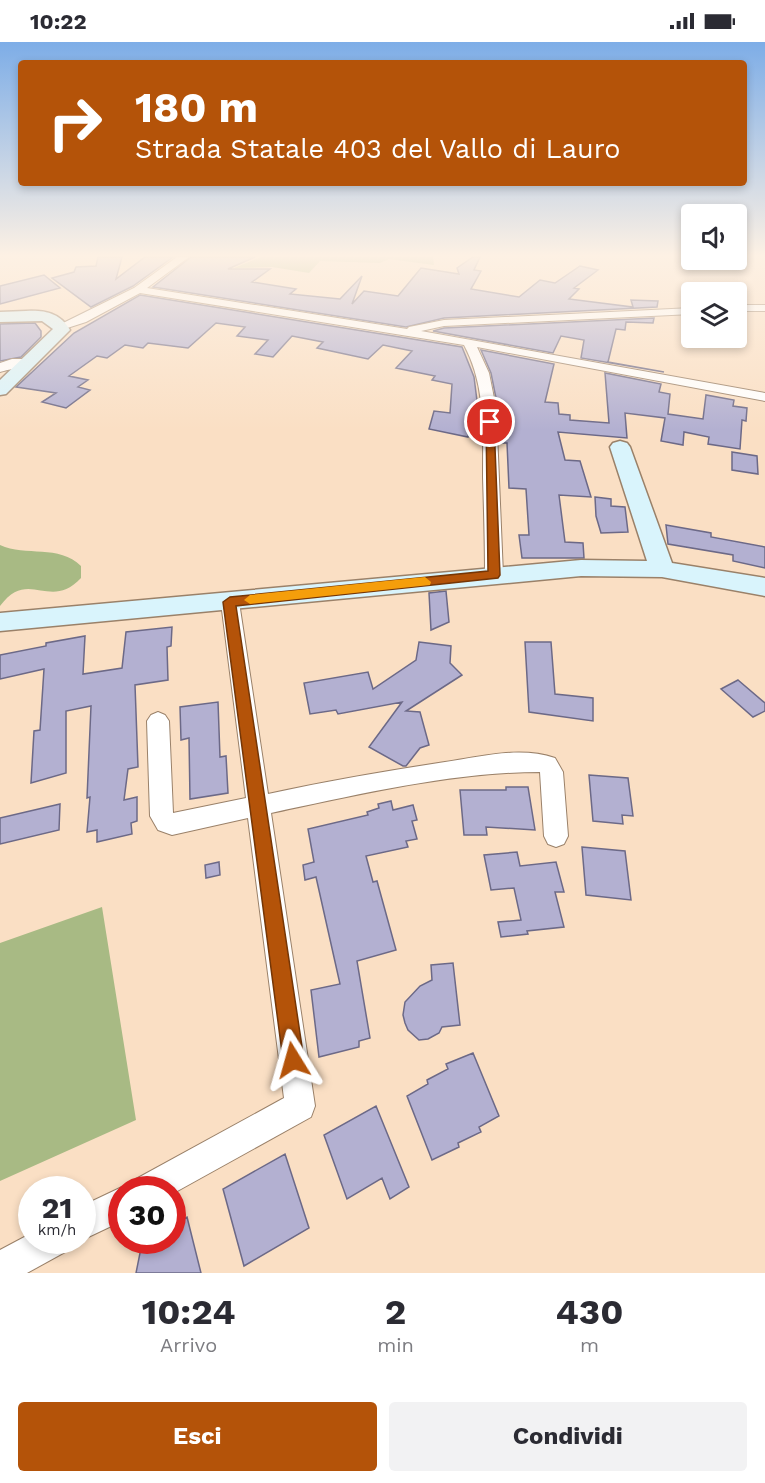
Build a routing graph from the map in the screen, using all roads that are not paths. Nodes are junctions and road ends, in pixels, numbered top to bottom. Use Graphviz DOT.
graph roads {
  1 [pos="92,314"];
  2 [pos="294,314"];
  3 [pos="638,314"];
  4 [pos="0,317"];
  5 [pos="61,327"];
  6 [pos="400,331"];
  7 [pos="468,342"];
  8 [pos="30,363"];
  9 [pos="0,368"];
  10 [pos="0,390"];
  11 [pos="765,397"];
  12 [pos="620,447"];
  13 [pos="662,569"];
  14 [pos="494,575"];
  15 [pos="765,587"];
  16 [pos="230,602"];
  17 [pos="0,622"];
  18 [pos="158,721"];
  19 [pos="258,807"];
  20 [pos="556,836"];
  21 [pos="172,1176"];
  22 [pos="27,1254"];
  23 [pos="0,1269"];
  1 -- 5 [label="street"];
  2 -- 6 [label="street"];
  3 -- 6 [label="street"];
  4 -- 5 [label="main road"];
  5 -- 8 [label="main road"];
  6 -- 7 [label="street"];
  7 -- 11 [label="street"];
  7 -- 14 [label="street"];
  8 -- 9 [label="street"];
  8 -- 10 [label="main road"];
  12 -- 13 [label="main road"];
  13 -- 14 [label="main road"];
  13 -- 15 [label="main road"];
  14 -- 16 [label="main road"];
  16 -- 17 [label="main road"];
  16 -- 19 [label="street"];
  18 -- 19 [label="street"];
  19 -- 20 [label="street"];
  19 -- 21 [label="street"];
  22 -- 23 [label="street"];
}
